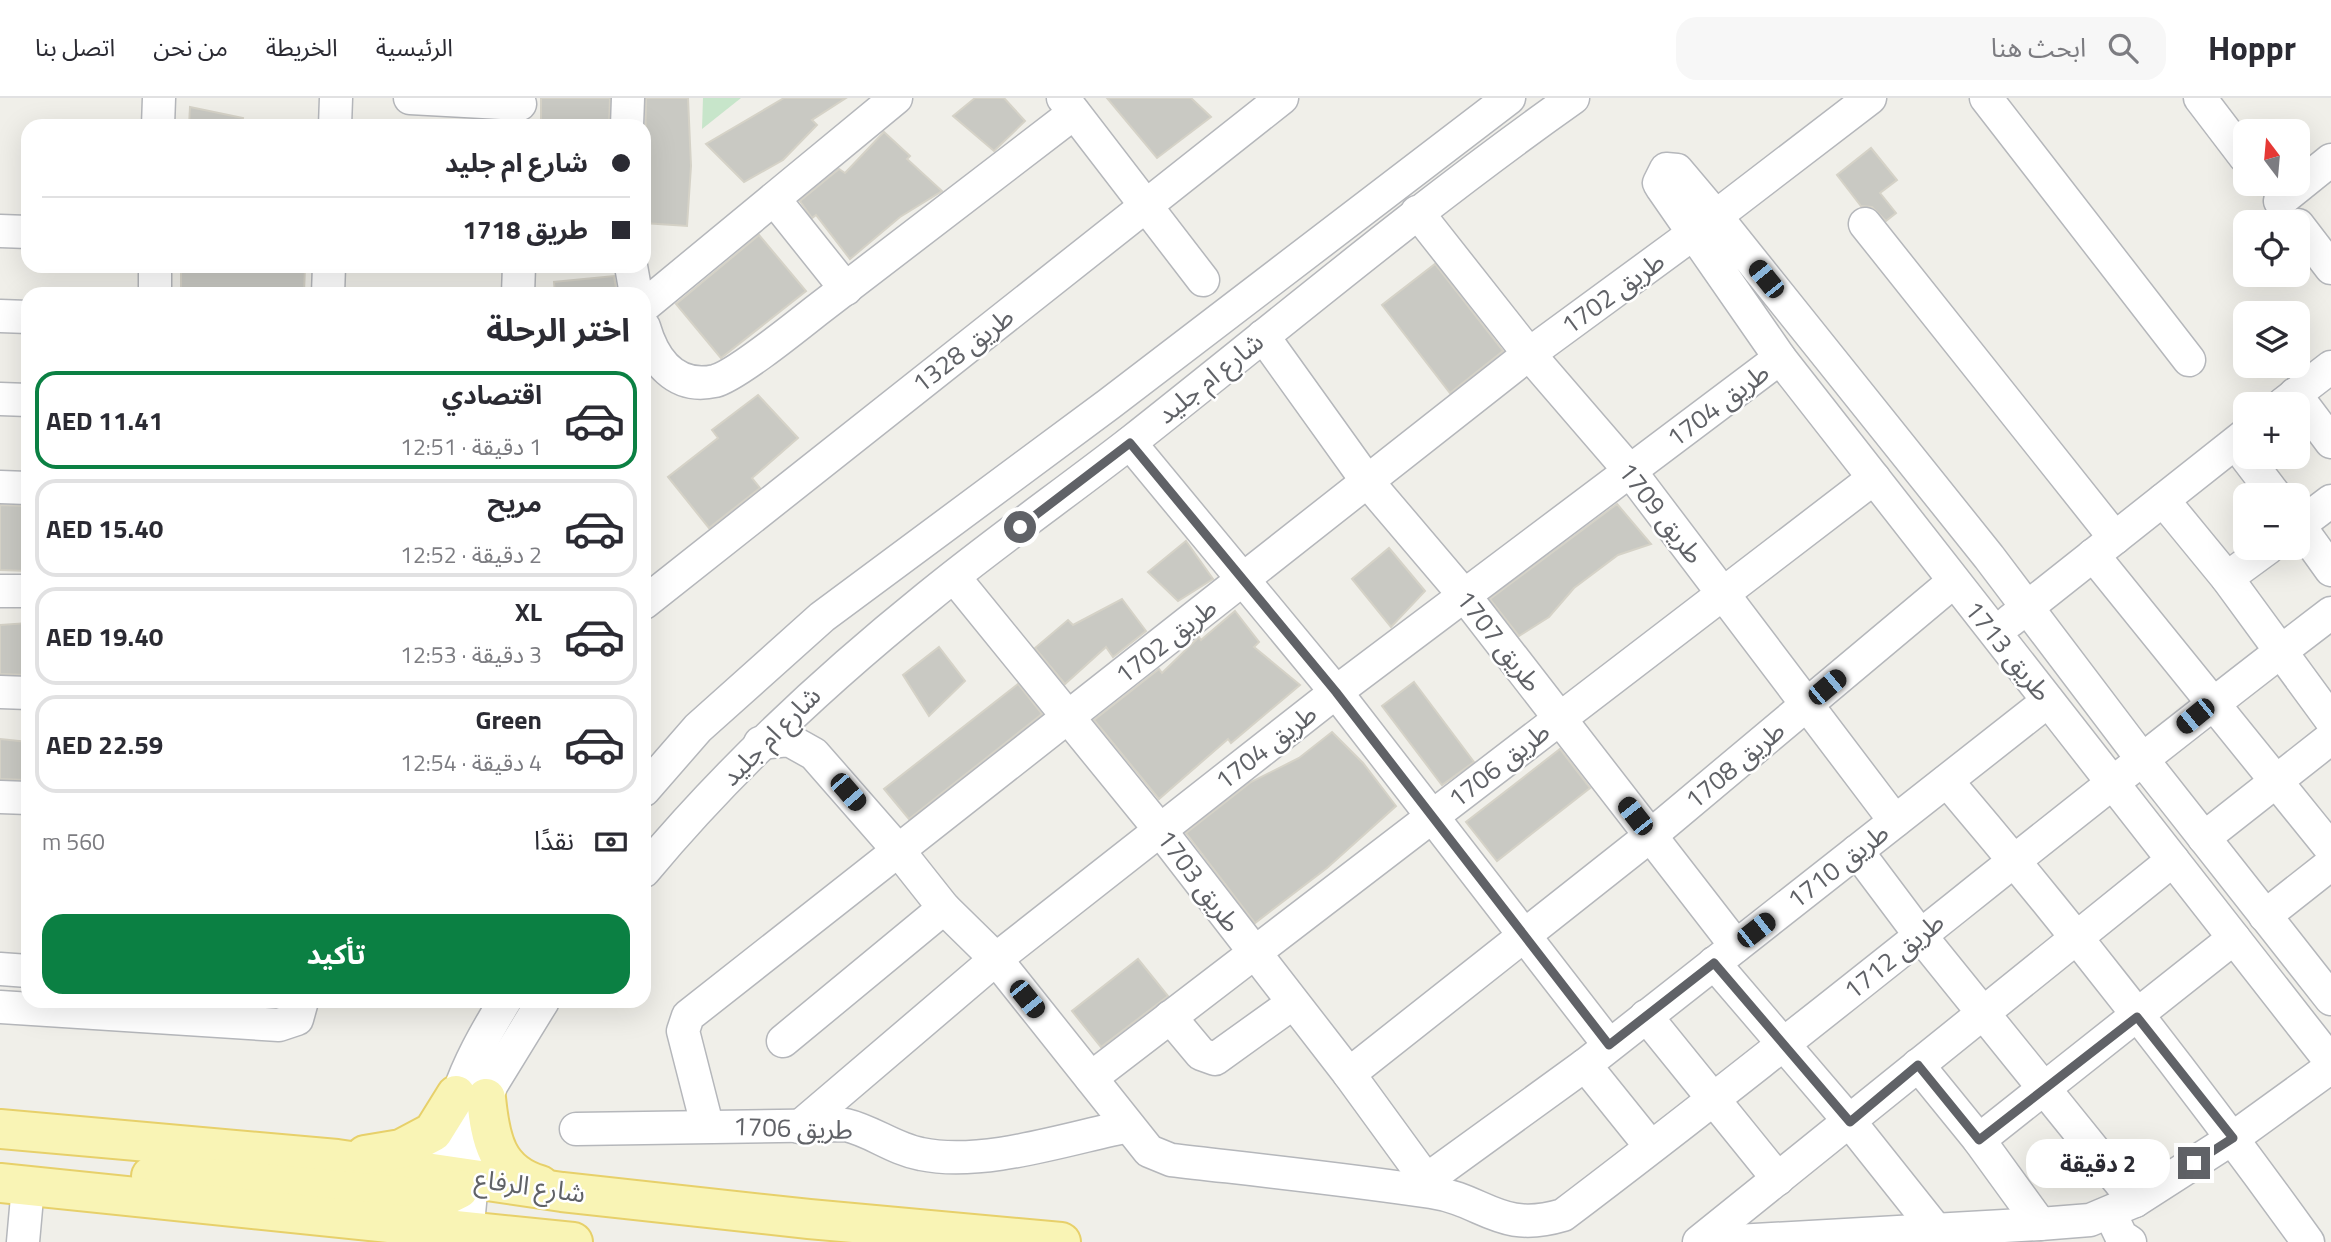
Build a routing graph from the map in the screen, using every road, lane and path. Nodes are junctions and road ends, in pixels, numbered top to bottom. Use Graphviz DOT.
graph roads {
  1 [pos="159,98"];
  2 [pos="336,98"];
  3 [pos="422,98"];
  4 [pos="628,98"];
  5 [pos="896,98"];
  6 [pos="1282,98"];
  7 [pos="1477,98"];
  8 [pos="1509,98"];
  9 [pos="1870,98"];
  10 [pos="1986,98"];
  11 [pos="2200,98"];
  12 [pos="1570,99"];
  13 [pos="1069,105"];
  14 [pos="520,109"];
  15 [pos="158,119"];
  16 [pos="335,119"];
  17 [pos="627,119"];
  18 [pos="2233,141"];
  19 [pos="2331,160"];
  20 [pos="1394,185"];
  21 [pos="774,199"];
  22 [pos="1147,205"];
  23 [pos="2285,208"];
  24 [pos="1417,212"];
  25 [pos="1705,224"];
  26 [pos="1865,224"];
  27 [pos="0,231"];
  28 [pos="21,232"];
  29 [pos="2331,268"];
  30 [pos="1203,280"];
  31 [pos="846,289"];
  32 [pos="651,300"];
  33 [pos="0,316"];
  34 [pos="21,317"];
  35 [pos="1263,336"];
  36 [pos="651,351"];
  37 [pos="1529,354"];
  38 [pos="1780,358"];
  39 [pos="2189,360"];
  40 [pos="2331,367"];
  41 [pos="2298,392"];
  42 [pos="0,399"];
  43 [pos="21,400"];
  44 [pos="2310,420"];
  45 [pos="2331,442"];
  46 [pos="1130,443"];
  47 [pos="2233,454"];
  48 [pos="1630,471"];
  49 [pos="1874,478"];
  50 [pos="1367,481"];
  51 [pos="0,487"];
  52 [pos="21,488"];
  53 [pos="2163,500"];
  54 [pos="2331,501"];
  55 [pos="2310,516"];
  56 [pos="2310,541"];
  57 [pos="2104,546"];
  58 [pos="2252,560"];
  59 [pos="2331,570"];
  60 [pos="954,577"];
  61 [pos="2227,578"];
  62 [pos="1242,581"];
  63 [pos="1953,582"];
  64 [pos="0,591"];
  65 [pos="21,591"];
  66 [pos="1722,593"];
  67 [pos="1464,595"];
  68 [pos="651,597"];
  69 [pos="2026,608"];
  70 [pos="2331,613"];
  71 [pos="1995,633"];
  72 [pos="2279,652"];
  73 [pos="0,692"];
  74 [pos="1336,692"];
  75 [pos="21,693"];
  76 [pos="2048,701"];
  77 [pos="2213,702"];
  78 [pos="1806,705"];
  79 [pos="1068,717"];
  80 [pos="1559,717"];
  81 [pos="2331,720"];
  82 [pos="2331,738"];
  83 [pos="760,743"];
  84 [pos="2142,759"];
  85 [pos="1947,781"];
  86 [pos="2277,781"];
  87 [pos="651,782"];
  88 [pos="2114,782"];
  89 [pos="0,797"];
  90 [pos="21,798"];
  91 [pos="1433,816"];
  92 [pos="1895,821"];
  93 [pos="1160,830"];
  94 [pos="1650,836"];
  95 [pos="2204,838"];
  96 [pos="2331,849"];
  97 [pos="898,850"];
  98 [pos="1857,851"];
  99 [pos="2015,860"];
  100 [pos="2173,860"];
  101 [pos="651,863"];
  102 [pos="2331,864"];
  103 [pos="944,908"];
  104 [pos="2265,916"];
  105 [pos="1920,935"];
  106 [pos="1525,936"];
  107 [pos="2074,936"];
  108 [pos="2234,938"];
  109 [pos="1254,953"];
  110 [pos="1725,954"];
  111 [pos="996,959"];
  112 [pos="0,969"];
  113 [pos="21,970"];
  114 [pos="2326,983"];
  115 [pos="1293,1003"];
  116 [pos="0,1007"];
  117 [pos="300,1008"];
  118 [pos="501,1008"];
  119 [pos="538,1008"];
  120 [pos="2286,1008"];
  121 [pos="1983,1012"];
  122 [pos="1646,1016"];
  123 [pos="1170,1017"];
  124 [pos="2137,1017"];
  125 [pos="783,1041"];
  126 [pos="1782,1045"];
  127 [pos="1597,1055"];
  128 [pos="2331,1064"];
  129 [pos="1918,1065"];
  130 [pos="1349,1074"];
  131 [pos="1091,1078"];
  132 [pos="2045,1090"];
  133 [pos="471,1096"];
  134 [pos="1716,1101"];
  135 [pos="1850,1122"];
  136 [pos="707,1125"];
  137 [pos="1128,1126"];
  138 [pos="799,1127"];
  139 [pos="0,1129"];
  140 [pos="576,1129"];
  141 [pos="2233,1138"];
  142 [pos="1979,1140"];
  143 [pos="1651,1147"];
  144 [pos="337,1158"];
  145 [pos="1778,1179"];
  146 [pos="455,1183"];
  147 [pos="25,1186"];
  148 [pos="1430,1186"];
  149 [pos="562,1192"];
  150 [pos="2123,1207"];
  151 [pos="2039,1224"];
  152 [pos="1936,1230"];
  153 [pos="821,1231"];
  154 [pos="1542,1232"];
  155 [pos="460,1233"];
  156 [pos="23,1242"];
  157 [pos="573,1242"];
  158 [pos="1060,1242"];
  159 [pos="1699,1242"];
  160 [pos="1719,1242"];
  161 [pos="2130,1242"];
  162 [pos="2308,1242"];
  1 -- 15 [label="street"];
  2 -- 16 [label="street"];
  3 -- 14 [label="street"];
  4 -- 17 [label="street"];
  5 -- 21 [label="street"];
  6 -- 22 [label="street, طريق 1328"];
  7 -- 20 [label="street"];
  8 -- 20 [label="street, شارع ام جليد"];
  9 -- 25 [label="street, طريق 1702"];
  10 -- 39 [label="street"];
  11 -- 18 [label="street"];
  12 -- 24 [label="street, شارع ام جليد"];
  13 -- 22 [label="street"];
  13 -- 31 [label="street"];
  19 -- 23 [label="street"];
  20 -- 87 [label="street, شارع ام جليد"];
  21 -- 31 [label="street"];
  21 -- 32 [label="street"];
  22 -- 30 [label="street"];
  22 -- 68 [label="street, طريق 1328"];
  23 -- 29 [label="street"];
  24 -- 35 [label="street, شارع ام جليد"];
  24 -- 37 [label="street, طريق 1709"];
  25 -- 37 [label="street, طريق 1702"];
  25 -- 38 [label="street, طريق 1713"];
  25 -- 69 [label="street, طريق 1713"];
  26 -- 57 [label="street"];
  27 -- 28 [label="street"];
  31 -- 36 [label="street"];
  33 -- 34 [label="street"];
  35 -- 46 [label="street, شارع ام جليد"];
  35 -- 50 [label="street, طريق 1707"];
  37 -- 48 [label="street, طريق 1709"];
  37 -- 50 [label="street, طريق 1702"];
  38 -- 48 [label="street, طريق 1704"];
  38 -- 49 [label="street, طريق 1713"];
  40 -- 41 [label="street"];
  42 -- 43 [label="street"];
  44 -- 45 [label="street"];
  46 -- 60 [label="street, شارع ام جليد"];
  46 -- 62 [label="street"];
  47 -- 53 [label="street"];
  48 -- 66 [label="street, طريق 1709"];
  48 -- 67 [label="street, طريق 1704"];
  49 -- 63 [label="street, طريق 1713"];
  49 -- 66 [label="street, طريق 1706"];
  50 -- 62 [label="street, طريق 1702"];
  50 -- 67 [label="street, طريق 1707"];
  51 -- 52 [label="street"];
  53 -- 57 [label="street"];
  53 -- 61 [label="street"];
  54 -- 55 [label="street"];
  56 -- 59 [label="street"];
  57 -- 69 [label="street"];
  57 -- 77 [label="street"];
  58 -- 61 [label="street"];
  60 -- 79 [label="street, طريق 1703"];
  60 -- 83 [label="street, شارع ام جليد"];
  61 -- 72 [label="street"];
  62 -- 74 [label="street"];
  62 -- 79 [label="street, طريق 1702"];
  63 -- 71 [label="street, طريق 1713"];
  63 -- 78 [label="street, طريق 1708"];
  64 -- 65 [label="street"];
  66 -- 78 [label="street, طريق 1709"];
  66 -- 80 [label="street, طريق 1706"];
  67 -- 74 [label="street, طريق 1704"];
  67 -- 80 [label="street, طريق 1707"];
  69 -- 71 [label="street"];
  69 -- 84 [label="street, طريق 1713"];
  70 -- 72 [label="street, طريق 1712"];
  71 -- 76 [label="street, طريق 1713"];
  72 -- 77 [label="street, طريق 1712"];
  72 -- 81 [label="street"];
  73 -- 75 [label="street"];
  74 -- 91 [label="street"];
  74 -- 93 [label="street, طريق 1704"];
  76 -- 85 [label="street, طريق 1710"];
  76 -- 88 [label="street, طريق 1713"];
  77 -- 84 [label="street, طريق 1712"];
  77 -- 86 [label="street"];
  78 -- 92 [label="street, طريق 1709"];
  78 -- 94 [label="street, طريق 1708"];
  79 -- 93 [label="street, طريق 1703"];
  79 -- 97 [label="street, طريق 1702"];
  80 -- 91 [label="street, طريق 1706"];
  80 -- 94 [label="street, طريق 1707"];
  82 -- 86 [label="street"];
  83 -- 97 [label="street, طريق 1712"];
  83 -- 101 [label="street, شارع ام جليد"];
  84 -- 88 [label="street, طريق 1712"];
  84 -- 95 [label="street, طريق 1713"];
  85 -- 92 [label="street, طريق 1710"];
  85 -- 99 [label="street"];
  86 -- 95 [label="street"];
  86 -- 96 [label="street"];
  88 -- 99 [label="street, طريق 1712"];
  88 -- 100 [label="street, طريق 1713"];
  89 -- 90 [label="street"];
  91 -- 106 [label="street"];
  91 -- 109 [label="street, طريق 1706"];
  92 -- 98 [label="street, طريق 1710"];
  93 -- 109 [label="street, طريق 1703"];
  93 -- 111 [label="street, طريق 1704"];
  94 -- 106 [label="street, طريق 1708"];
  94 -- 110 [label="street, طريق 1707"];
  95 -- 104 [label="street, طريق 1713"];
  97 -- 103 [label="street, طريق 1712"];
  97 -- 136 [label="street, طريق 1702"];
  98 -- 105 [label="street"];
  98 -- 110 [label="street, طريق 1710"];
  99 -- 105 [label="street, طريق 1712"];
  99 -- 107 [label="street"];
  100 -- 107 [label="street"];
  100 -- 108 [label="street, طريق 1713"];
  102 -- 104 [label="street"];
  103 -- 111 [label="street, طريق 1712"];
  103 -- 125 [label="street"];
  104 -- 114 [label="street, طريق 1713"];
  105 -- 121 [label="street"];
  105 -- 126 [label="street, طريق 1712"];
  106 -- 127 [label="street"];
  106 -- 130 [label="street, طريق 1708"];
  107 -- 121 [label="street"];
  107 -- 124 [label="street"];
  108 -- 120 [label="street, طريق 1713"];
  108 -- 124 [label="street"];
  109 -- 115 [label="street, طريق 1703"];
  109 -- 123 [label="street, طريق 1706"];
  110 -- 122 [label="street, طريق 1710"];
  110 -- 126 [label="street, طريق 1707"];
  111 -- 131 [label="street, طريق 1712"];
  111 -- 138 [label="street, طريق 1704"];
  112 -- 113 [label="street"];
  114 -- 120 [label="street"];
  115 -- 123 [label="street"];
  115 -- 130 [label="street, طريق 1703"];
  116 -- 117 [label="street"];
  118 -- 133 [label="street"];
  119 -- 133 [label="street"];
  120 -- 128 [label="street, طريق 1713"];
  121 -- 129 [label="street"];
  121 -- 132 [label="street"];
  122 -- 127 [label="street, طريق 1710"];
  122 -- 134 [label="street"];
  123 -- 131 [label="street, طريق 1706"];
  124 -- 132 [label="street"];
  124 -- 141 [label="street"];
  126 -- 134 [label="street, طريق 1712"];
  126 -- 135 [label="street, طريق 1707"];
  127 -- 143 [label="street"];
  127 -- 148 [label="street, طريق 1710"];
  128 -- 141 [label="street"];
  129 -- 135 [label="street"];
  129 -- 142 [label="street"];
  130 -- 148 [label="street, طريق 1703"];
  131 -- 137 [label="street, طريق 1712"];
  132 -- 142 [label="street"];
  132 -- 150 [label="street"];
  133 -- 144 [label="main road"];
  133 -- 146 [label="street"];
  133 -- 149 [label="main road"];
  134 -- 143 [label="street, طريق 1712"];
  134 -- 145 [label="street"];
  135 -- 145 [label="street"];
  135 -- 152 [label="street, طريق 1707"];
  136 -- 138 [label="street, طريق 1706"];
  136 -- 140 [label="street, طريق 1706"];
  137 -- 138 [label="street, طريق 1706"];
  137 -- 148 [label="street, طريق 1712"];
  139 -- 144 [label="main road, شارع الرفاع"];
  141 -- 150 [label="street"];
  141 -- 162 [label="street"];
  142 -- 151 [label="street"];
  143 -- 154 [label="street, طريق 1712"];
  144 -- 146 [label="main road, شارع الرفاع"];
  145 -- 159 [label="street"];
  146 -- 147 [label="main road"];
  146 -- 149 [label="main road, شارع الرفاع"];
  146 -- 155 [label="street"];
  147 -- 155 [label="main road, شارع الرفاع"];
  147 -- 156 [label="street"];
  148 -- 154 [label="street, طريق 1712"];
  149 -- 153 [label="main road, شارع الرفاع"];
  150 -- 151 [label="street"];
  150 -- 161 [label="street"];
  151 -- 152 [label="street"];
  152 -- 160 [label="street"];
  153 -- 158 [label="main road, شارع الرفاع"];
  155 -- 157 [label="main road, شارع الرفاع"];
}
